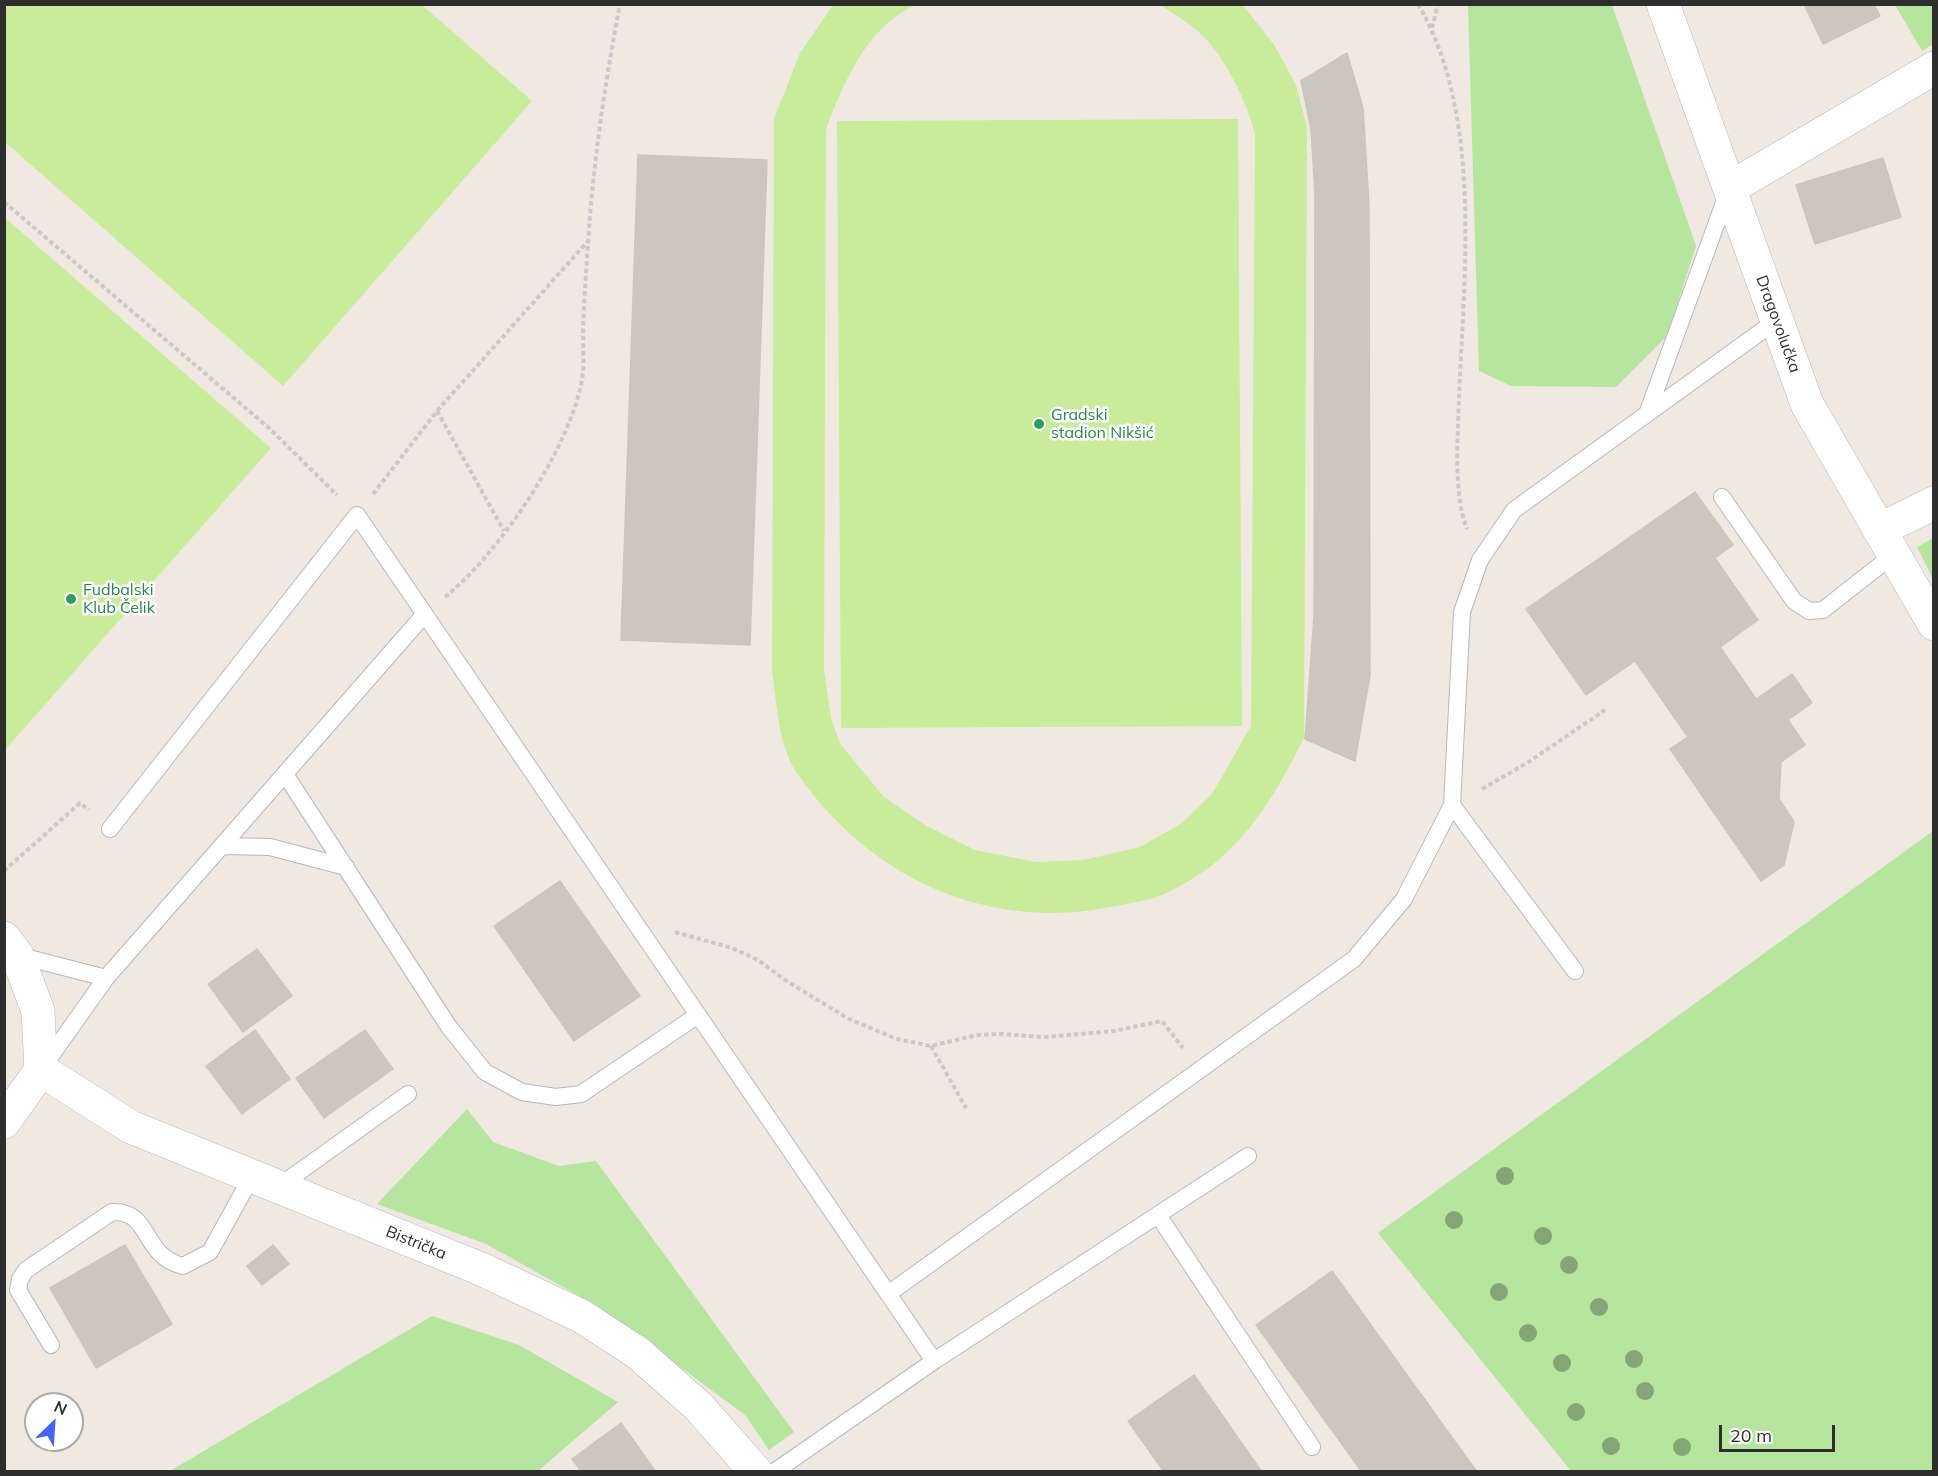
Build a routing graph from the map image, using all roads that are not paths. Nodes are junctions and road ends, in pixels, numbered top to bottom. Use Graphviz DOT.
graph roads {
  1 [pos="1663,4"];
  2 [pos="1934,68"];
  3 [pos="1730,188"];
  4 [pos="1777,320"];
  5 [pos="1647,414"];
  6 [pos="1722,497"];
  7 [pos="1934,503"];
  8 [pos="1886,542"];
  9 [pos="424,615"];
  10 [pos="1934,624"];
  11 [pos="285,774"];
  12 [pos="1452,805"];
  13 [pos="110,829"];
  14 [pos="222,846"];
  15 [pos="346,867"];
  16 [pos="11,946"];
  17 [pos="1575,971"];
  18 [pos="106,978"];
  19 [pos="698,1015"];
  20 [pos="41,1070"];
  21 [pos="408,1095"];
  22 [pos="4,1122"];
  23 [pos="1248,1156"];
  24 [pos="265,1182"];
  25 [pos="1158,1215"];
  26 [pos="888,1294"];
  27 [pos="51,1345"];
  28 [pos="934,1361"];
  29 [pos="1312,1447"];
  30 [pos="756,1472"];
  31 [pos="774,1472"];
  1 -- 3 [label="street, Dragovolučka"];
  2 -- 3 [label="street"];
  3 -- 4 [label="street, Dragovolučka"];
  3 -- 5 [label="lane"];
  4 -- 5 [label="lane"];
  4 -- 8 [label="street, Dragovolučka"];
  5 -- 12 [label="lane"];
  6 -- 8 [label="lane"];
  7 -- 8 [label="street"];
  8 -- 10 [label="street, Dragovolučka"];
  9 -- 11 [label="lane"];
  9 -- 13 [label="lane"];
  9 -- 19 [label="lane"];
  11 -- 14 [label="lane"];
  11 -- 15 [label="lane"];
  12 -- 17 [label="lane"];
  12 -- 26 [label="lane"];
  14 -- 15 [label="lane"];
  14 -- 18 [label="lane"];
  15 -- 19 [label="lane"];
  16 -- 18 [label="lane"];
  16 -- 20 [label="street"];
  18 -- 20 [label="lane"];
  19 -- 26 [label="lane"];
  20 -- 22 [label="street"];
  20 -- 24 [label="street, Bistrička"];
  21 -- 24 [label="lane"];
  23 -- 25 [label="lane"];
  24 -- 27 [label="lane"];
  24 -- 30 [label="street, Bistrička"];
  25 -- 28 [label="lane"];
  25 -- 29 [label="lane"];
  26 -- 28 [label="lane"];
  28 -- 31 [label="lane"];
}
